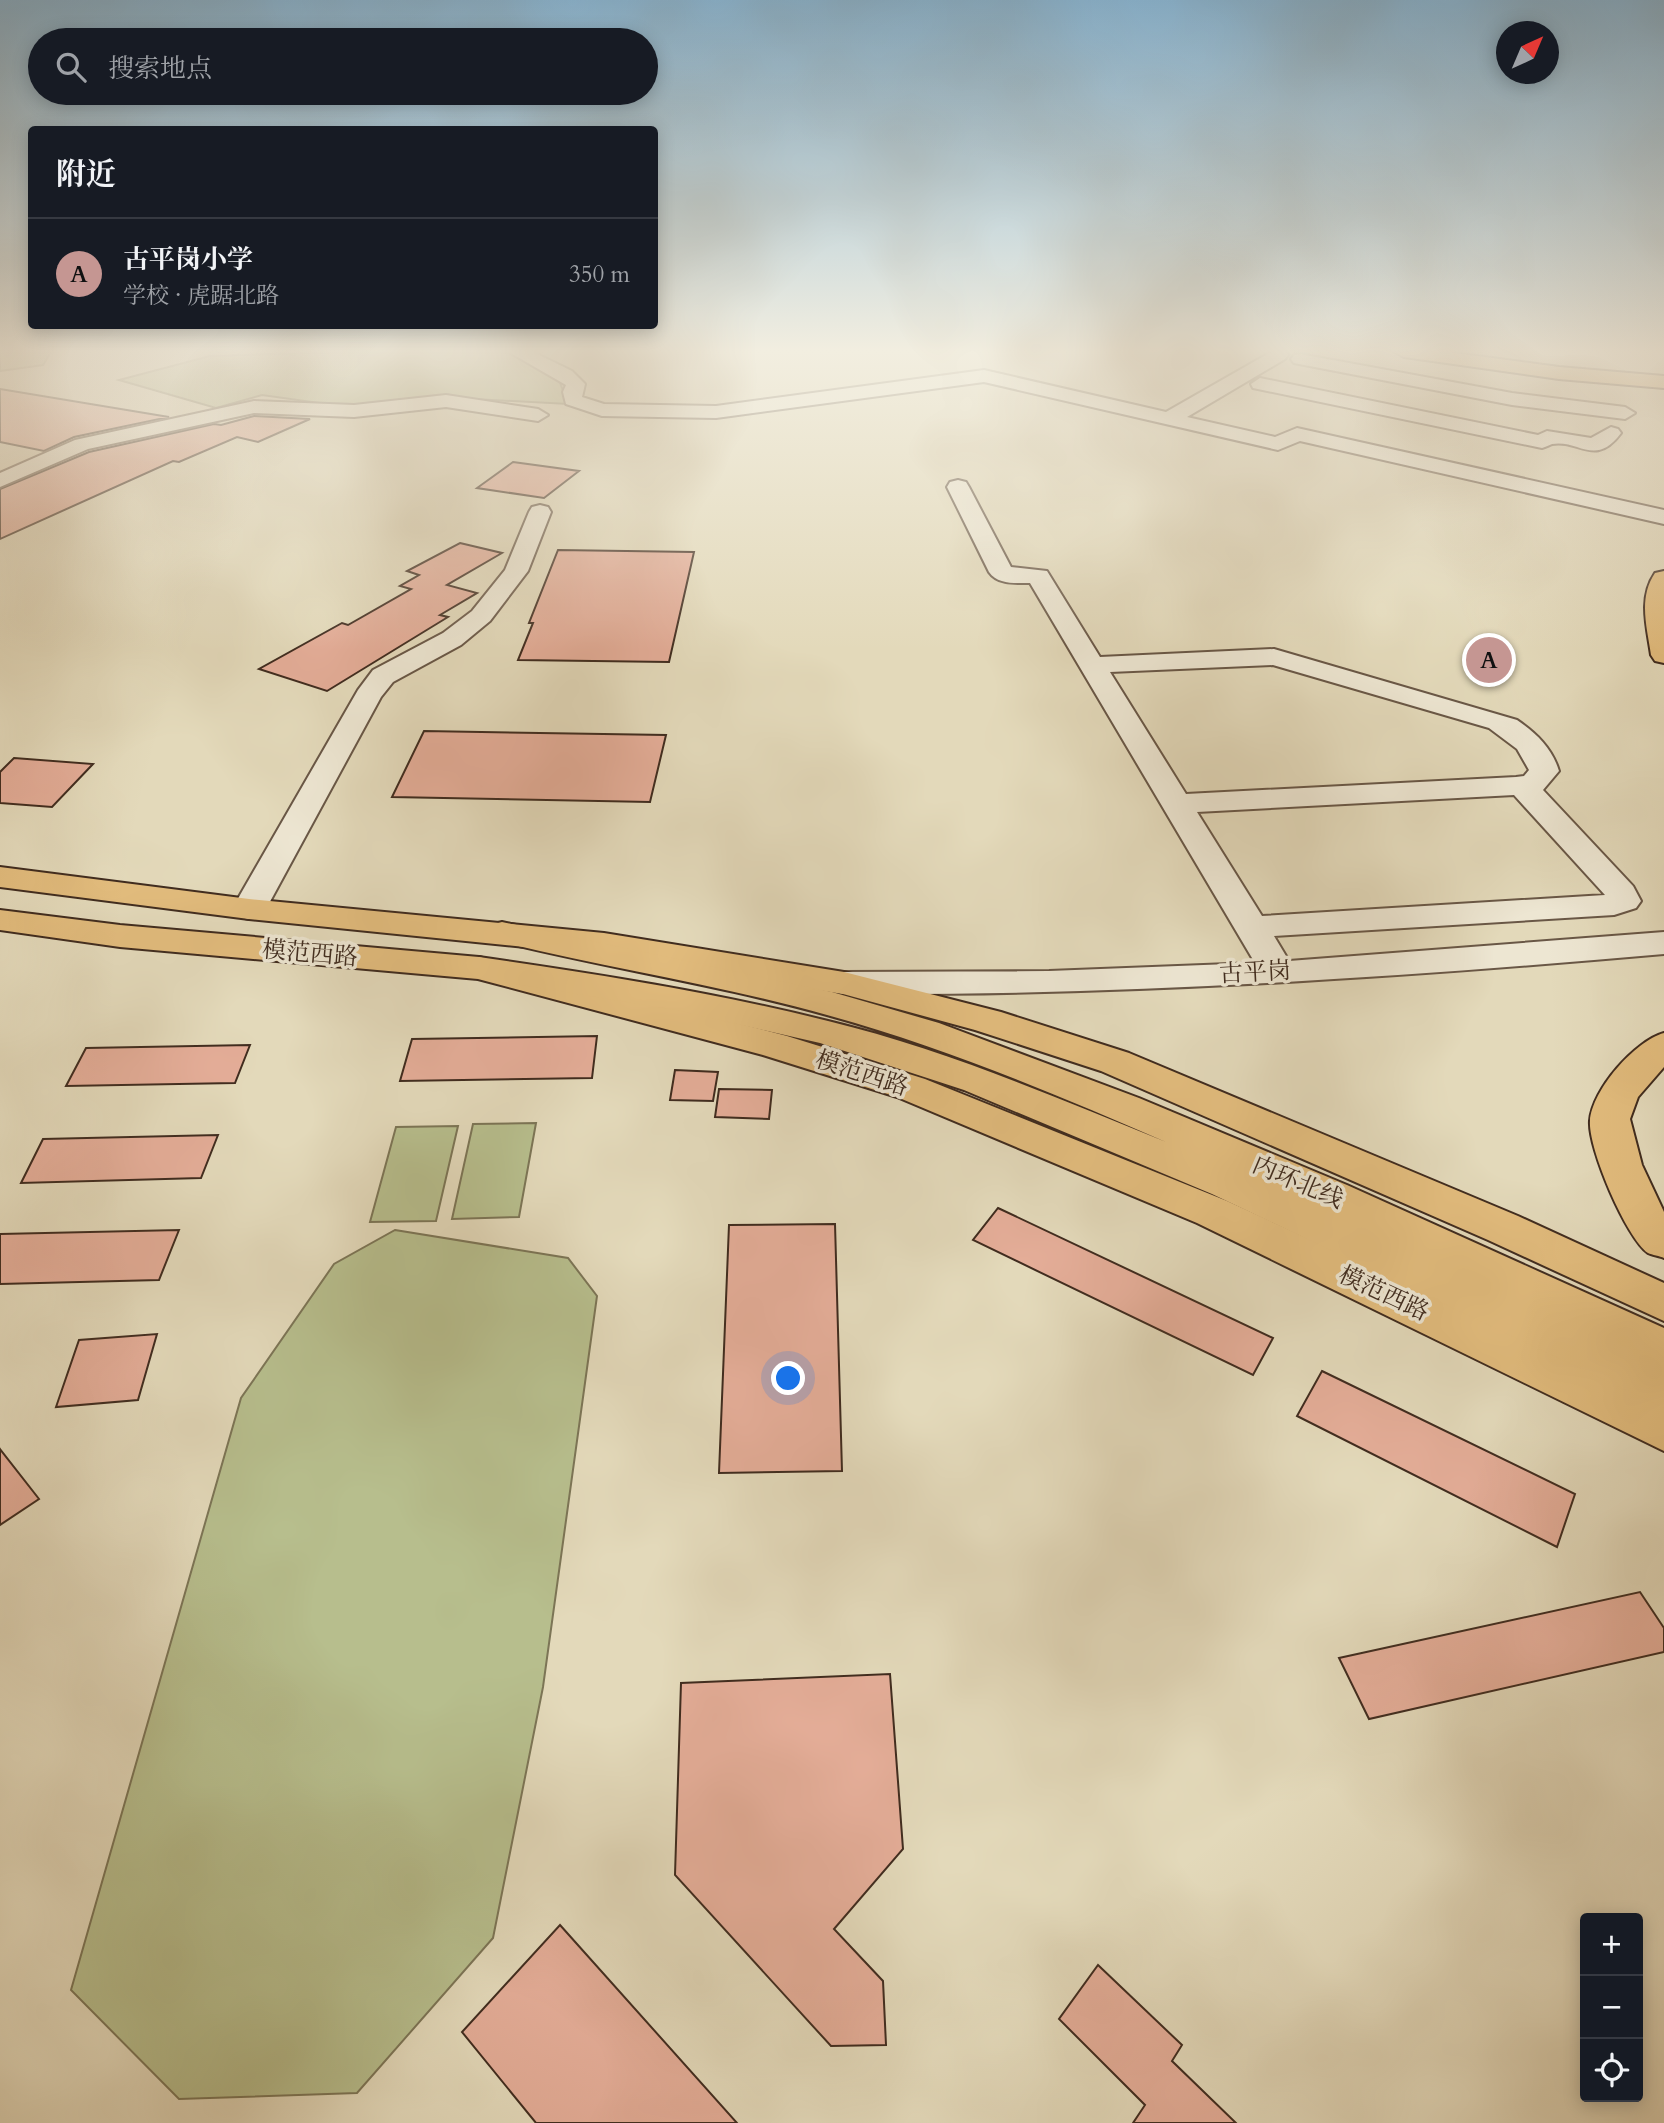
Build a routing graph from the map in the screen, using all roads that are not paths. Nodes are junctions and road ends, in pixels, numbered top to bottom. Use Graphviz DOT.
graph roads {
  1 [pos="66,451"];
  2 [pos="1376,451"];
  3 [pos="0,481"];
  4 [pos="958,487"];
  5 [pos="540,512"];
  6 [pos="1664,517"];
  7 [pos="1664,578"];
  8 [pos="1664,655"];
  9 [pos="1093,665"];
  10 [pos="1521,785"];
  11 [pos="1177,804"];
  12 [pos="0,877"];
  13 [pos="249,909"];
  14 [pos="0,920"];
  15 [pos="1252,927"];
  16 [pos="502,932"];
  17 [pos="1664,943"];
  18 [pos="480,968"];
  19 [pos="1278,971"];
  20 [pos="844,983"];
  21 [pos="1664,1046"];
  22 [pos="1664,1241"];
  23 [pos="1664,1303"];
  24 [pos="1664,1349"];
  25 [pos="1664,1388"];
  26 [pos="1664,1430"];
  1 -- 3 [label="street"];
  2 -- 6 [label="street"];
  4 -- 9 [label="street"];
  5 -- 13 [label="street"];
  7 -- 8 [label="main road"];
  9 -- 10 [label="street"];
  9 -- 11 [label="street"];
  10 -- 11 [label="street"];
  10 -- 15 [label="street"];
  11 -- 15 [label="street"];
  12 -- 13 [label="main road, 模范西路"];
  13 -- 16 [label="main road, 模范西路"];
  14 -- 18 [label="main road, 模范西路"];
  15 -- 19 [label="street"];
  16 -- 20 [label="main road"];
  16 -- 24 [label="main road, 内环北线"];
  17 -- 19 [label="street, 古平岗"];
  18 -- 25 [label="main road, 内环北线"];
  18 -- 26 [label="main road, 模范西路"];
  19 -- 20 [label="street, 古平岗"];
  20 -- 23 [label="main road"];
  21 -- 22 [label="main road"];
}
